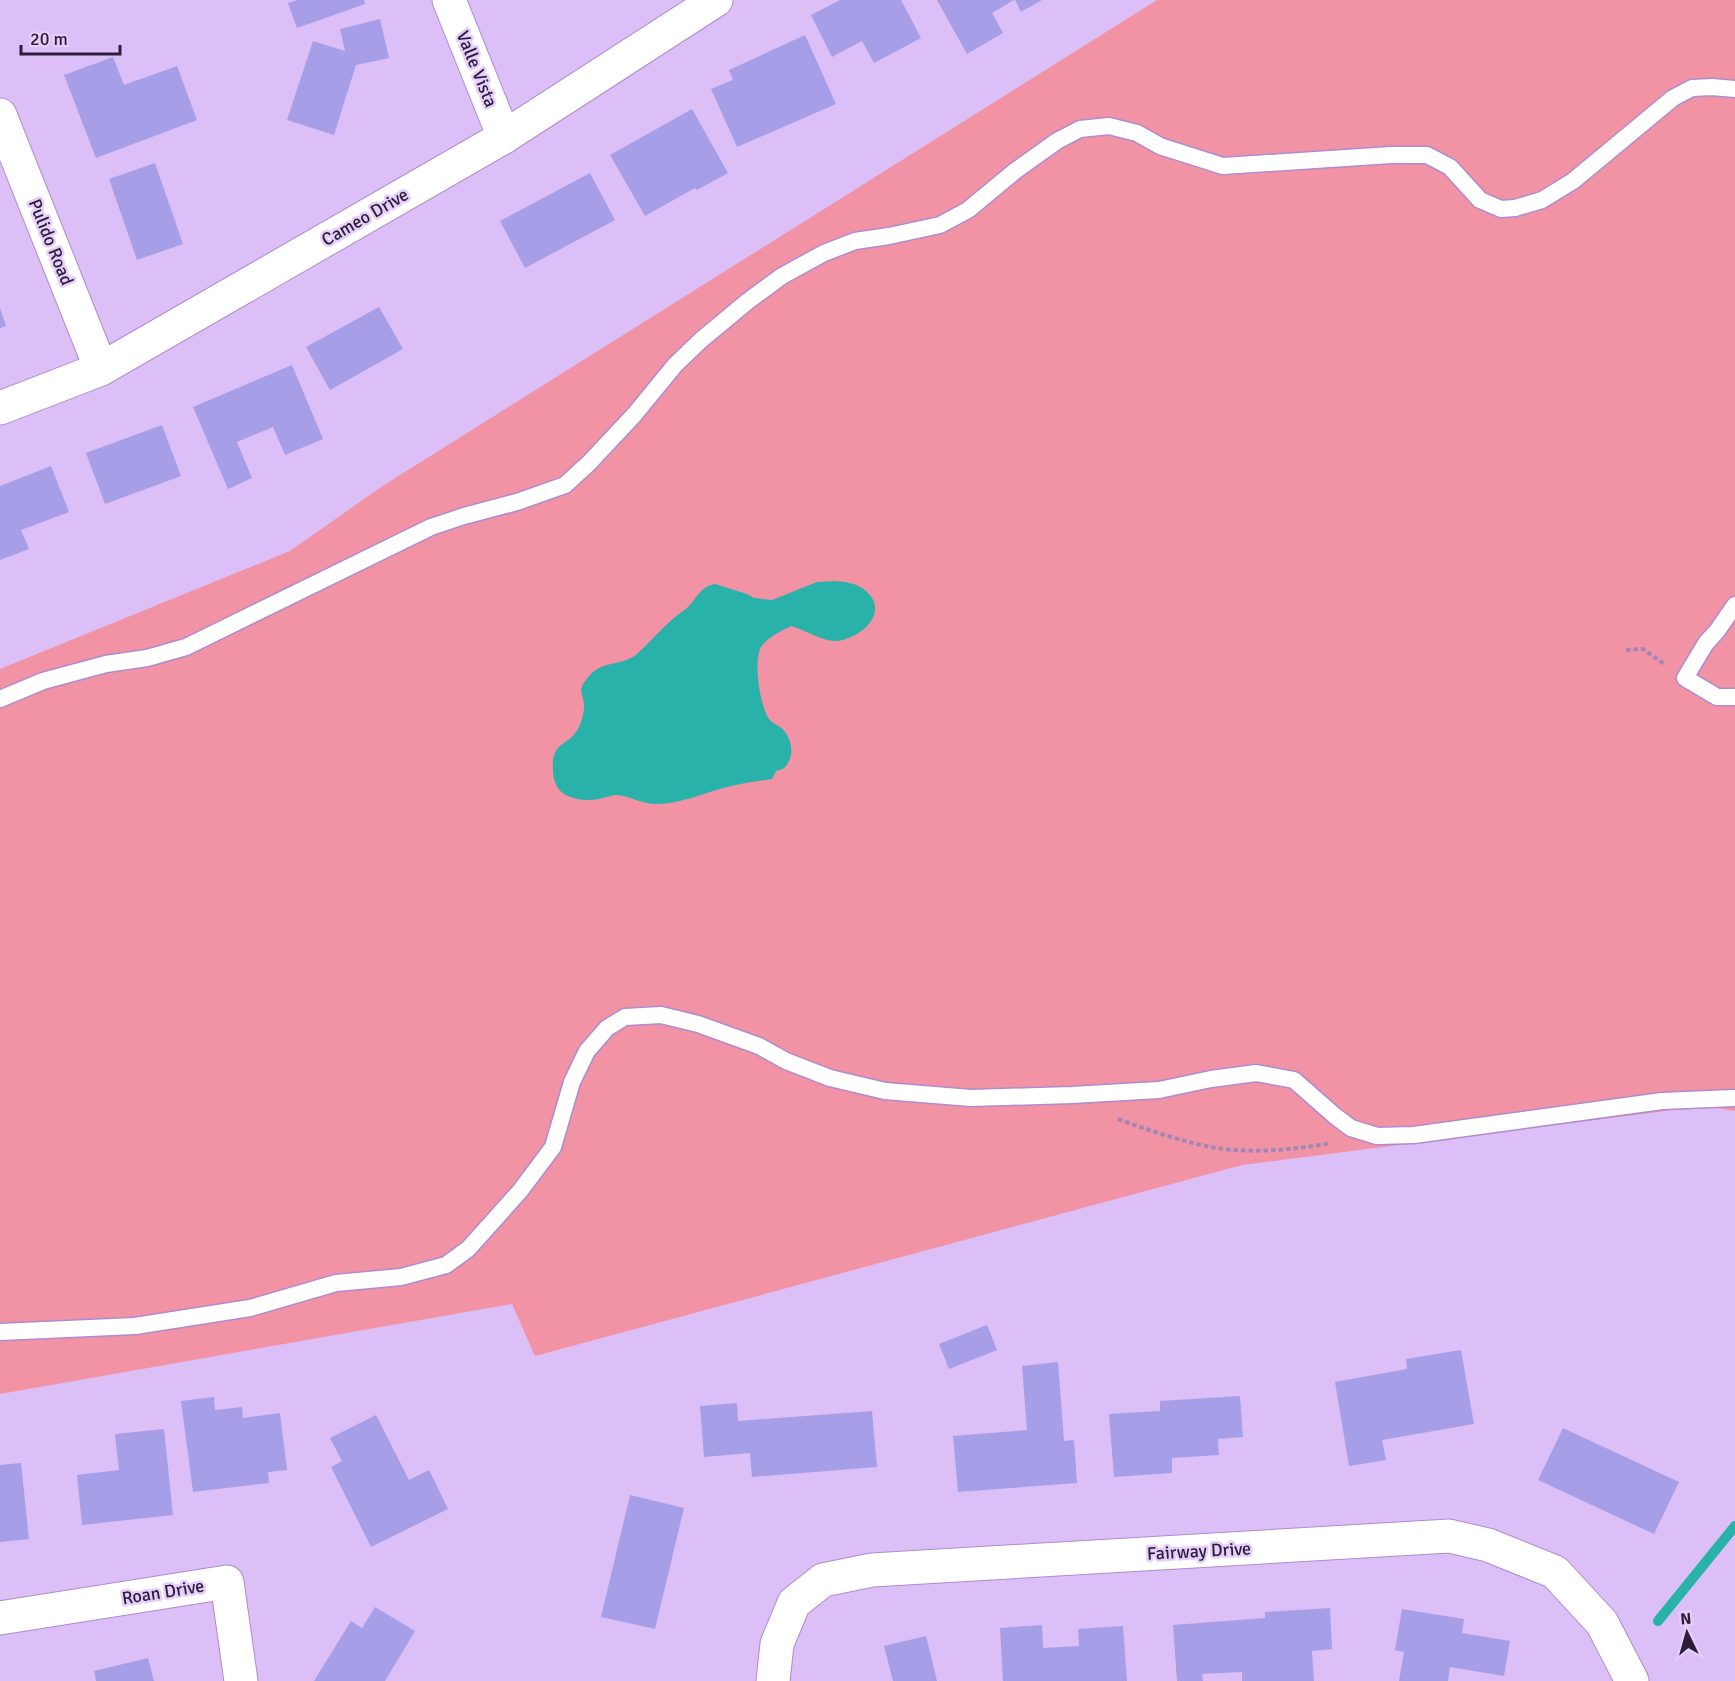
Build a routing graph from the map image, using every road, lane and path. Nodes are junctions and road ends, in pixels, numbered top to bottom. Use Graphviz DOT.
graph roads {
  1 [pos="449,0"];
  2 [pos="716,0"];
  3 [pos="1735,89"];
  4 [pos="0,116"];
  5 [pos="504,137"];
  6 [pos="101,369"];
  7 [pos="0,408"];
  8 [pos="1735,605"];
  9 [pos="1626,650"];
  10 [pos="1685,678"];
  11 [pos="1735,698"];
  12 [pos="0,699"];
  13 [pos="1072,1095"];
  14 [pos="1735,1098"];
  15 [pos="1377,1136"];
  16 [pos="0,1332"];
  17 [pos="0,1618"];
  18 [pos="241,1681"];
  19 [pos="773,1681"];
  20 [pos="1632,1681"];
  1 -- 5 [label="street, Valle Vista"];
  2 -- 5 [label="street, Cameo Drive"];
  3 -- 12 [label="lane"];
  4 -- 6 [label="street, Pulido Road"];
  5 -- 6 [label="street, Cameo Drive"];
  6 -- 7 [label="street, Cameo Drive"];
  8 -- 10 [label="lane"];
  9 -- 10 [label="path"];
  10 -- 11 [label="lane"];
  13 -- 15 [label="path"];
  13 -- 15 [label="lane"];
  13 -- 16 [label="lane"];
  14 -- 15 [label="lane"];
  17 -- 18 [label="street, Roan Drive"];
  19 -- 20 [label="street, Fairway Drive"];
}
